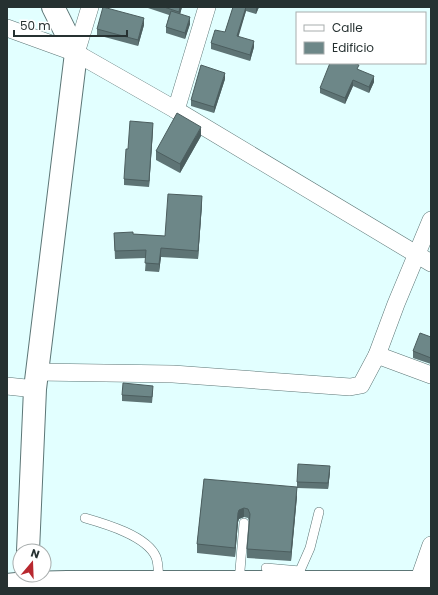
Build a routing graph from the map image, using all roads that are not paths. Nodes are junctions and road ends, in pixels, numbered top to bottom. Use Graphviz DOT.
graph roads {
  1 [pos="53,7"];
  2 [pos="90,7"];
  3 [pos="207,7"];
  4 [pos="7,28"];
  5 [pos="76,53"];
  6 [pos="176,110"];
  7 [pos="431,220"];
  8 [pos="416,253"];
  9 [pos="431,263"];
  10 [pos="378,355"];
  11 [pos="431,375"];
  12 [pos="36,381"];
  13 [pos="7,386"];
  14 [pos="319,512"];
  15 [pos="84,518"];
  16 [pos="244,523"];
  17 [pos="28,543"];
  18 [pos="431,545"];
  19 [pos="266,568"];
  20 [pos="238,576"];
  21 [pos="298,576"];
  22 [pos="159,582"];
  23 [pos="425,582"];
  24 [pos="52,583"];
  1 -- 5 [label="street"];
  2 -- 5 [label="street"];
  3 -- 6 [label="street"];
  4 -- 5 [label="street"];
  5 -- 6 [label="street"];
  5 -- 12 [label="street"];
  6 -- 8 [label="street"];
  7 -- 8 [label="street"];
  8 -- 9 [label="street"];
  8 -- 10 [label="street"];
  10 -- 11 [label="street"];
  10 -- 12 [label="street"];
  12 -- 13 [label="street"];
  12 -- 17 [label="street"];
  14 -- 21 [label="lane"];
  15 -- 22 [label="lane"];
  16 -- 20 [label="lane"];
  18 -- 23 [label="street"];
  19 -- 21 [label="lane"];
  20 -- 21 [label="street"];
  20 -- 22 [label="street"];
  21 -- 23 [label="street"];
  22 -- 24 [label="street"];
}
